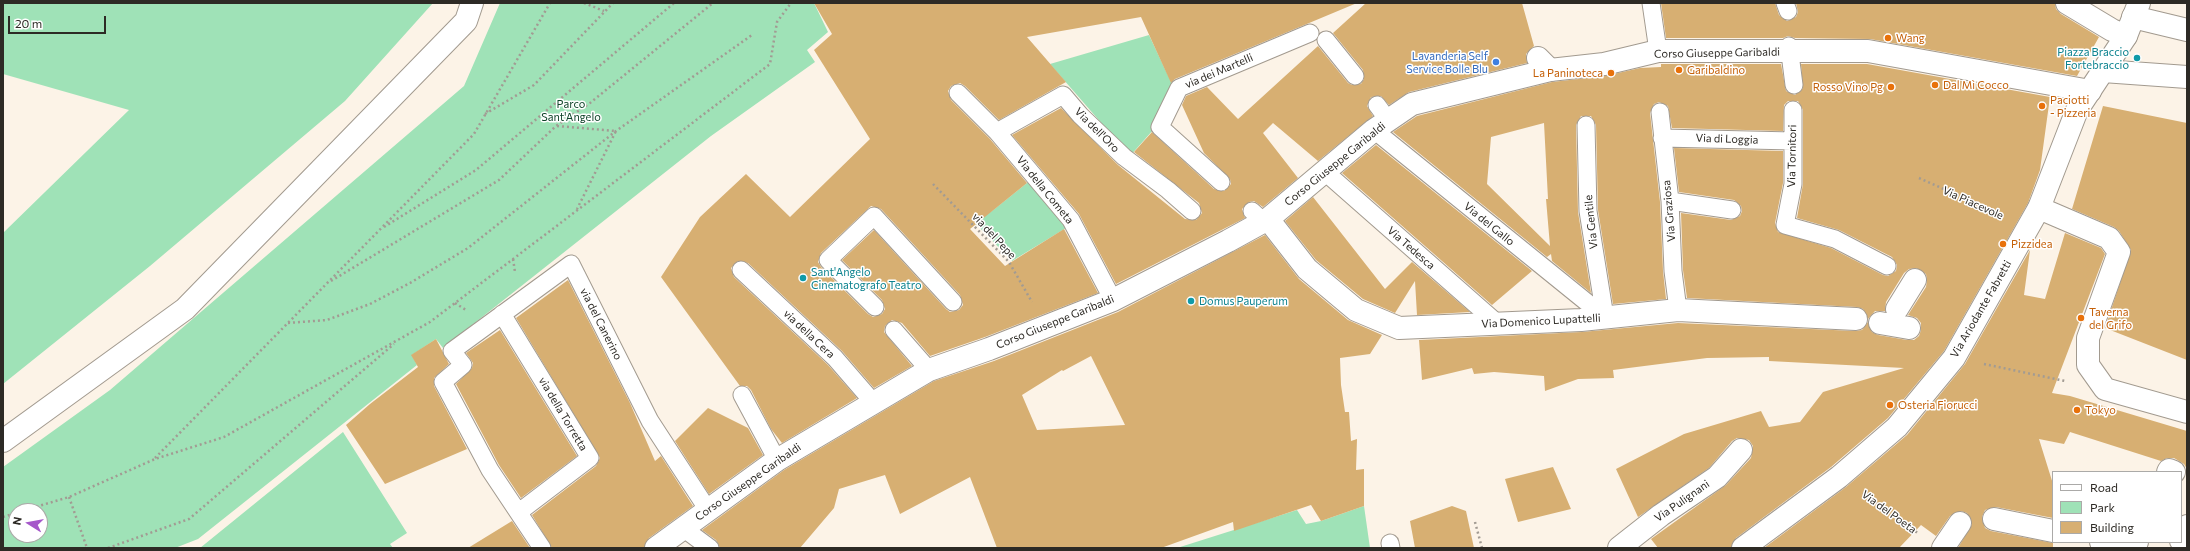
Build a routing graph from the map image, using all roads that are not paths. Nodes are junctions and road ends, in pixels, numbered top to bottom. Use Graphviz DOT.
graph roads {
  1 [pos="472,3"];
  2 [pos="1651,3"];
  3 [pos="2067,3"];
  4 [pos="2132,19"];
  5 [pos="2187,30"];
  6 [pos="1310,33"];
  7 [pos="1326,40"];
  8 [pos="1656,49"];
  9 [pos="1789,49"];
  10 [pos="2103,71"];
  11 [pos="1355,76"];
  12 [pos="2187,76"];
  13 [pos="1794,85"];
  14 [pos="2090,91"];
  15 [pos="958,93"];
  16 [pos="1793,110"];
  17 [pos="1660,112"];
  18 [pos="1380,119"];
  19 [pos="1586,125"];
  20 [pos="997,132"];
  21 [pos="1662,138"];
  22 [pos="1793,141"];
  23 [pos="1324,171"];
  24 [pos="1221,182"];
  25 [pos="1670,201"];
  26 [pos="2039,208"];
  27 [pos="1732,210"];
  28 [pos="1192,211"];
  29 [pos="1261,217"];
  30 [pos="1887,266"];
  31 [pos="741,270"];
  32 [pos="1916,280"];
  33 [pos="1113,300"];
  34 [pos="953,302"];
  35 [pos="875,306"];
  36 [pos="1897,309"];
  37 [pos="1678,310"];
  38 [pos="502,314"];
  39 [pos="1605,318"];
  40 [pos="1856,319"];
  41 [pos="1498,324"];
  42 [pos="1880,324"];
  43 [pos="1909,328"];
  44 [pos="894,330"];
  45 [pos="929,370"];
  46 [pos="742,395"];
  47 [pos="873,402"];
  48 [pos="2187,412"];
  49 [pos="3,441"];
  50 [pos="1741,450"];
  51 [pos="777,460"];
  52 [pos="708,510"];
  53 [pos="519,512"];
  54 [pos="1994,519"];
  55 [pos="1960,523"];
  56 [pos="2187,526"];
  57 [pos="683,528"];
  58 [pos="2052,531"];
  59 [pos="2182,538"];
  60 [pos="2104,543"];
  61 [pos="1937,546"];
  62 [pos="542,548"];
  63 [pos="656,548"];
  64 [pos="710,548"];
  65 [pos="1619,548"];
  66 [pos="1743,548"];
  67 [pos="2119,548"];
  1 -- 49 [label="street"];
  2 -- 8 [label="lane"];
  3 -- 4 [label="street"];
  4 -- 5 [label="street"];
  4 -- 10 [label="street"];
  6 -- 24 [label="lane, via dei Martelli"];
  7 -- 11 [label="lane"];
  8 -- 9 [label="street, Corso Giuseppe Garibaldi"];
  8 -- 18 [label="street, Corso Giuseppe Garibaldi"];
  9 -- 13 [label="lane"];
  9 -- 14 [label="street, Corso Giuseppe Garibaldi"];
  10 -- 12 [label="street"];
  10 -- 14 [label="street"];
  14 -- 26 [label="street, Via Ariodante Fabretti"];
  15 -- 20 [label="lane, Via della Cometa"];
  16 -- 22 [label="lane, Via Tornitori"];
  17 -- 21 [label="lane, Via Graziosa"];
  18 -- 23 [label="street, Corso Giuseppe Garibaldi"];
  18 -- 39 [label="lane, Via del Gallo"];
  19 -- 39 [label="lane, Via Gentile"];
  20 -- 28 [label="lane, Via dell'Oro"];
  20 -- 33 [label="lane, Via della Cometa"];
  21 -- 22 [label="lane, Via di Loggia"];
  21 -- 25 [label="lane, Via Graziosa"];
  22 -- 30 [label="lane, Via Tornitori"];
  23 -- 29 [label="street, Corso Giuseppe Garibaldi"];
  23 -- 41 [label="lane, Via Tedesca"];
  25 -- 27 [label="lane"];
  25 -- 37 [label="lane, Via Graziosa"];
  26 -- 48 [label="street"];
  26 -- 66 [label="street, Via Ariodante Fabretti"];
  29 -- 33 [label="street, Corso Giuseppe Garibaldi"];
  29 -- 41 [label="street, Via Domenico Lupattelli"];
  31 -- 47 [label="lane, via della Cera"];
  32 -- 36 [label="street"];
  33 -- 45 [label="street, Corso Giuseppe Garibaldi"];
  34 -- 35 [label="lane"];
  37 -- 39 [label="street, Via Domenico Lupattelli"];
  37 -- 40 [label="street, Via Domenico Lupattelli"];
  38 -- 52 [label="lane, via del Canerino"];
  38 -- 53 [label="lane, via del Canerino"];
  38 -- 53 [label="lane, via della Torretta"];
  39 -- 41 [label="street, Via Domenico Lupattelli"];
  42 -- 43 [label="street"];
  44 -- 45 [label="lane"];
  45 -- 47 [label="street, Corso Giuseppe Garibaldi"];
  46 -- 51 [label="lane"];
  47 -- 51 [label="street, Corso Giuseppe Garibaldi"];
  50 -- 65 [label="street, Via Pulignani"];
  51 -- 52 [label="street, Corso Giuseppe Garibaldi"];
  52 -- 57 [label="street, Corso Giuseppe Garibaldi"];
  53 -- 62 [label="lane"];
  54 -- 58 [label="street"];
  55 -- 61 [label="street"];
  56 -- 59 [label="street"];
  57 -- 63 [label="street, Corso Giuseppe Garibaldi"];
  57 -- 64 [label="lane"];
  60 -- 67 [label="street"];
}
